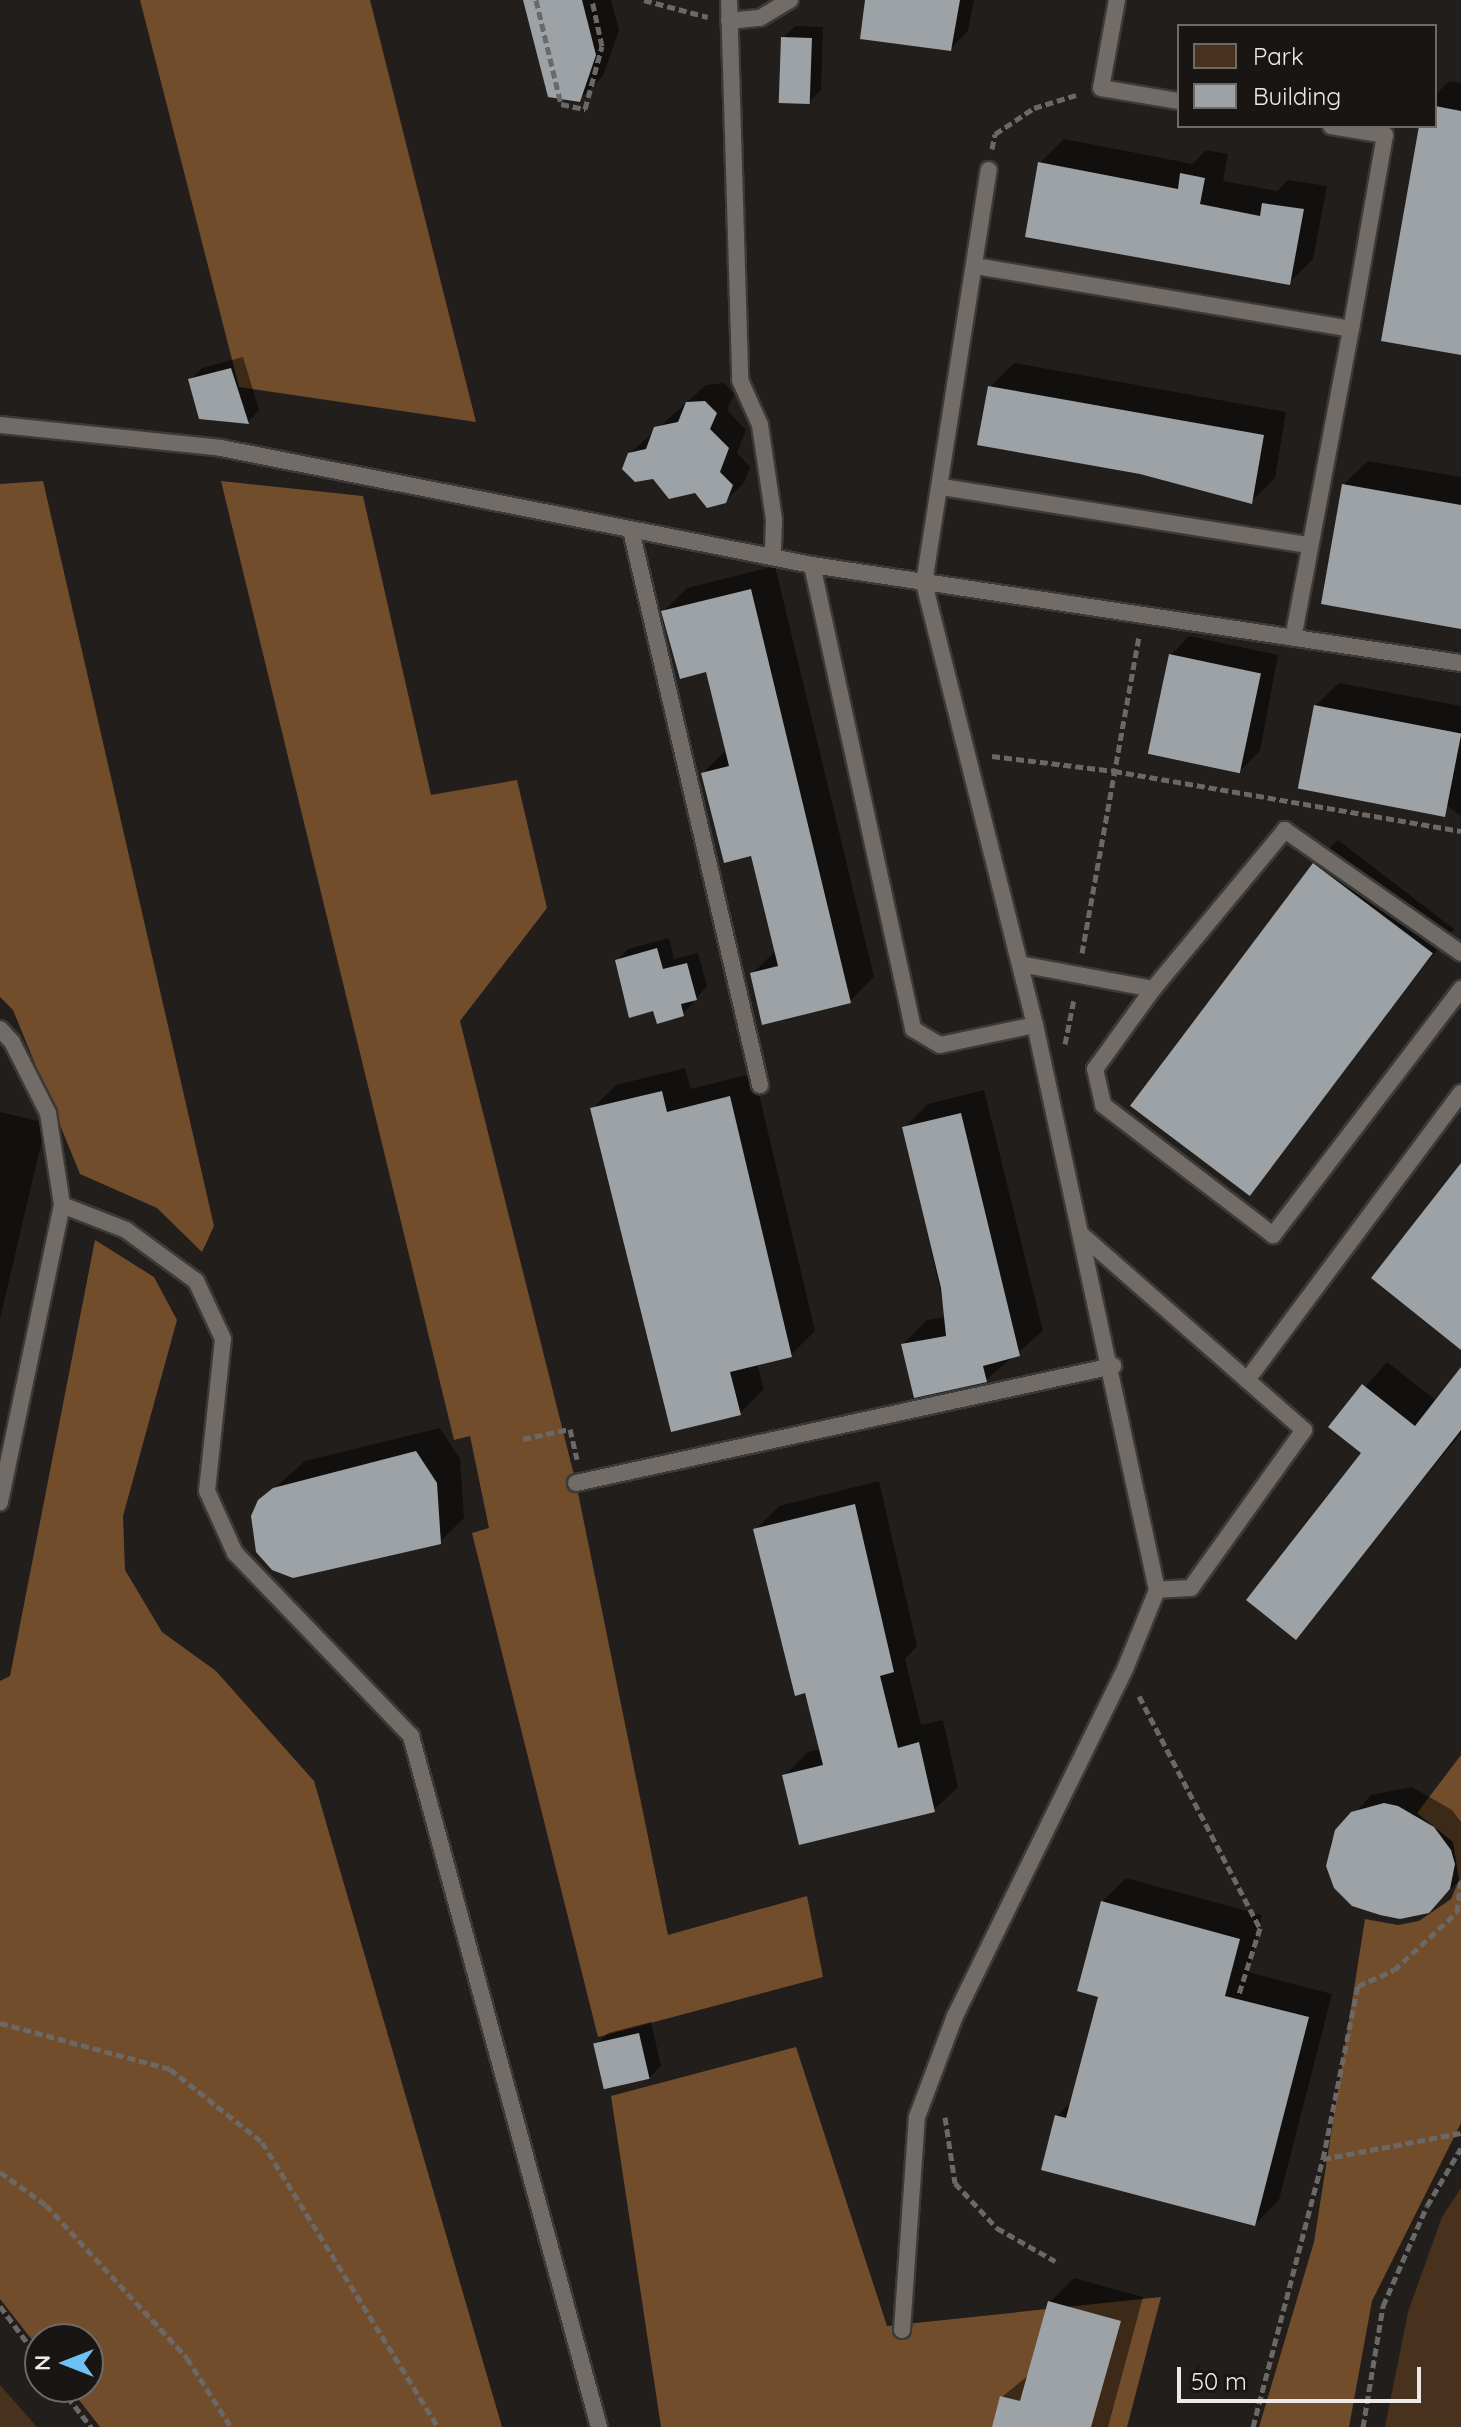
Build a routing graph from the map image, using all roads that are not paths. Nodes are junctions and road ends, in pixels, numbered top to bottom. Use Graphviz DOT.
graph roads {
  1 [pos="729,0"];
  2 [pos="790,0"];
  3 [pos="1117,0"];
  4 [pos="729,21"];
  5 [pos="1177,101"];
  6 [pos="1343,128"];
  7 [pos="989,170"];
  8 [pos="975,266"];
  9 [pos="1351,329"];
  10 [pos="0,425"];
  11 [pos="942,487"];
  12 [pos="631,530"];
  13 [pos="1308,545"];
  14 [pos="773,554"];
  15 [pos="812,565"];
  16 [pos="924,583"];
  17 [pos="1293,638"];
  18 [pos="1461,663"];
  19 [pos="1461,953"];
  20 [pos="1020,964"];
  21 [pos="1153,989"];
  22 [pos="1461,989"];
  23 [pos="1035,1025"];
  24 [pos="0,1029"];
  25 [pos="760,1085"];
  26 [pos="1461,1093"];
  27 [pos="62,1205"];
  28 [pos="1083,1236"];
  29 [pos="1113,1366"];
  30 [pos="1247,1380"];
  31 [pos="579,1482"];
  32 [pos="0,1503"];
  33 [pos="1157,1590"];
  34 [pos="902,2330"];
  35 [pos="599,2427"];
  1 -- 4 [label="lane"];
  2 -- 4 [label="lane"];
  3 -- 5 [label="lane"];
  4 -- 14 [label="lane"];
  6 -- 9 [label="lane"];
  7 -- 8 [label="lane"];
  8 -- 9 [label="lane"];
  8 -- 11 [label="lane"];
  9 -- 13 [label="lane"];
  10 -- 12 [label="lane"];
  11 -- 13 [label="lane"];
  11 -- 16 [label="lane"];
  12 -- 14 [label="lane"];
  12 -- 25 [label="lane"];
  13 -- 17 [label="lane"];
  14 -- 15 [label="lane"];
  15 -- 16 [label="lane"];
  15 -- 23 [label="lane"];
  16 -- 17 [label="lane"];
  16 -- 20 [label="lane"];
  17 -- 18 [label="lane"];
  19 -- 21 [label="lane"];
  20 -- 21 [label="lane"];
  20 -- 23 [label="lane"];
  21 -- 22 [label="lane"];
  23 -- 28 [label="lane"];
  24 -- 27 [label="lane"];
  26 -- 30 [label="lane"];
  27 -- 32 [label="lane"];
  27 -- 35 [label="lane"];
  28 -- 29 [label="lane"];
  28 -- 30 [label="lane"];
  29 -- 31 [label="lane"];
  29 -- 33 [label="lane"];
  30 -- 33 [label="lane"];
  33 -- 34 [label="lane"];
}
